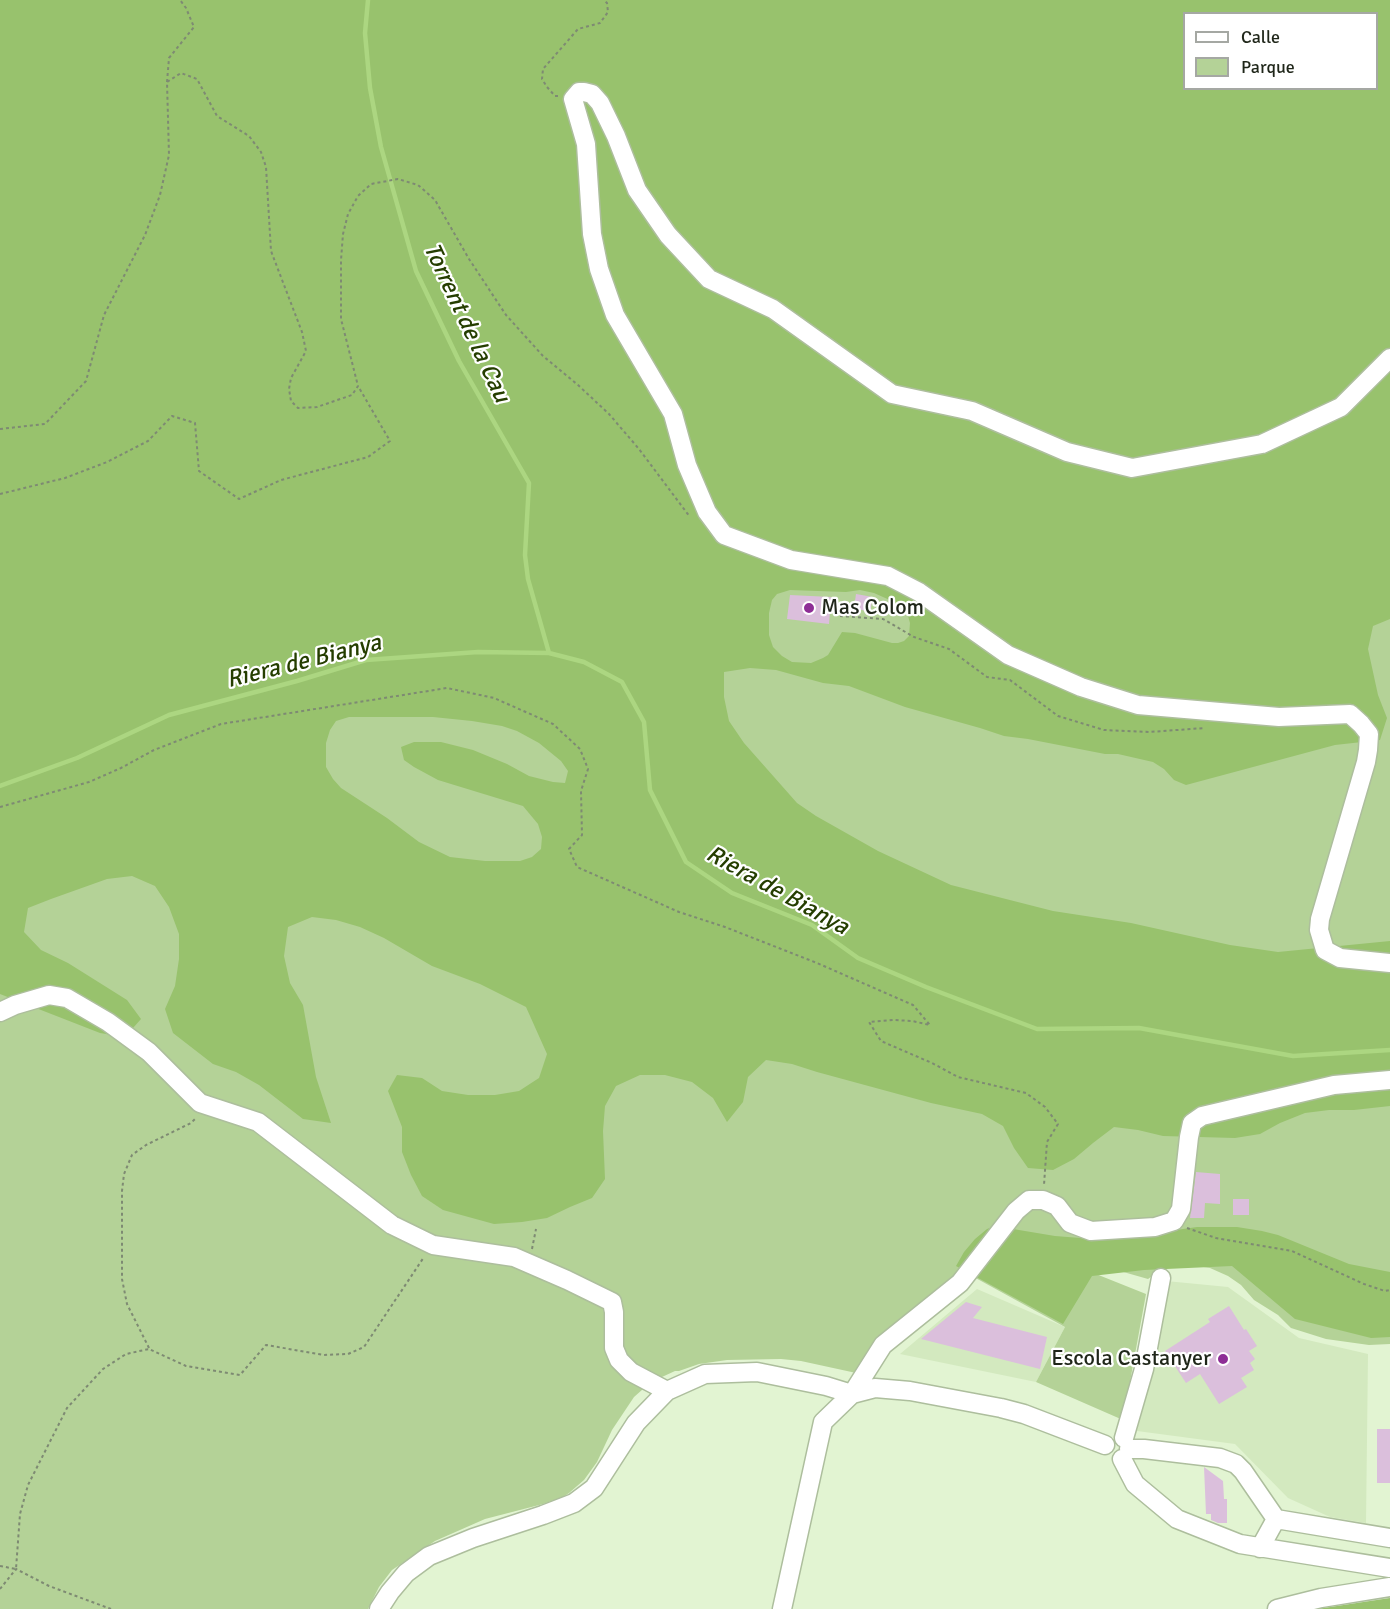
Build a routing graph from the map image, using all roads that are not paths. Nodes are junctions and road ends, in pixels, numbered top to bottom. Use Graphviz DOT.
graph roads {
  1 [pos="1390,358"];
  2 [pos="1390,963"];
  3 [pos="0,1012"];
  4 [pos="1390,1080"];
  5 [pos="1161,1278"];
  6 [pos="667,1391"];
  7 [pos="852,1394"];
  8 [pos="1125,1449"];
  9 [pos="1276,1519"];
  10 [pos="1390,1538"];
  11 [pos="1260,1548"];
  12 [pos="1390,1568"];
  13 [pos="1390,1587"];
  14 [pos="379,1609"];
  15 [pos="782,1609"];
  16 [pos="1277,1609"];
  1 -- 2 [label="street"];
  3 -- 6 [label="street"];
  4 -- 7 [label="street"];
  5 -- 8 [label="street"];
  6 -- 7 [label="street"];
  6 -- 14 [label="street"];
  7 -- 8 [label="street"];
  7 -- 15 [label="street"];
  8 -- 9 [label="street"];
  8 -- 11 [label="street"];
  9 -- 10 [label="street"];
  9 -- 11 [label="street"];
  11 -- 12 [label="street"];
  13 -- 16 [label="street"];
}
